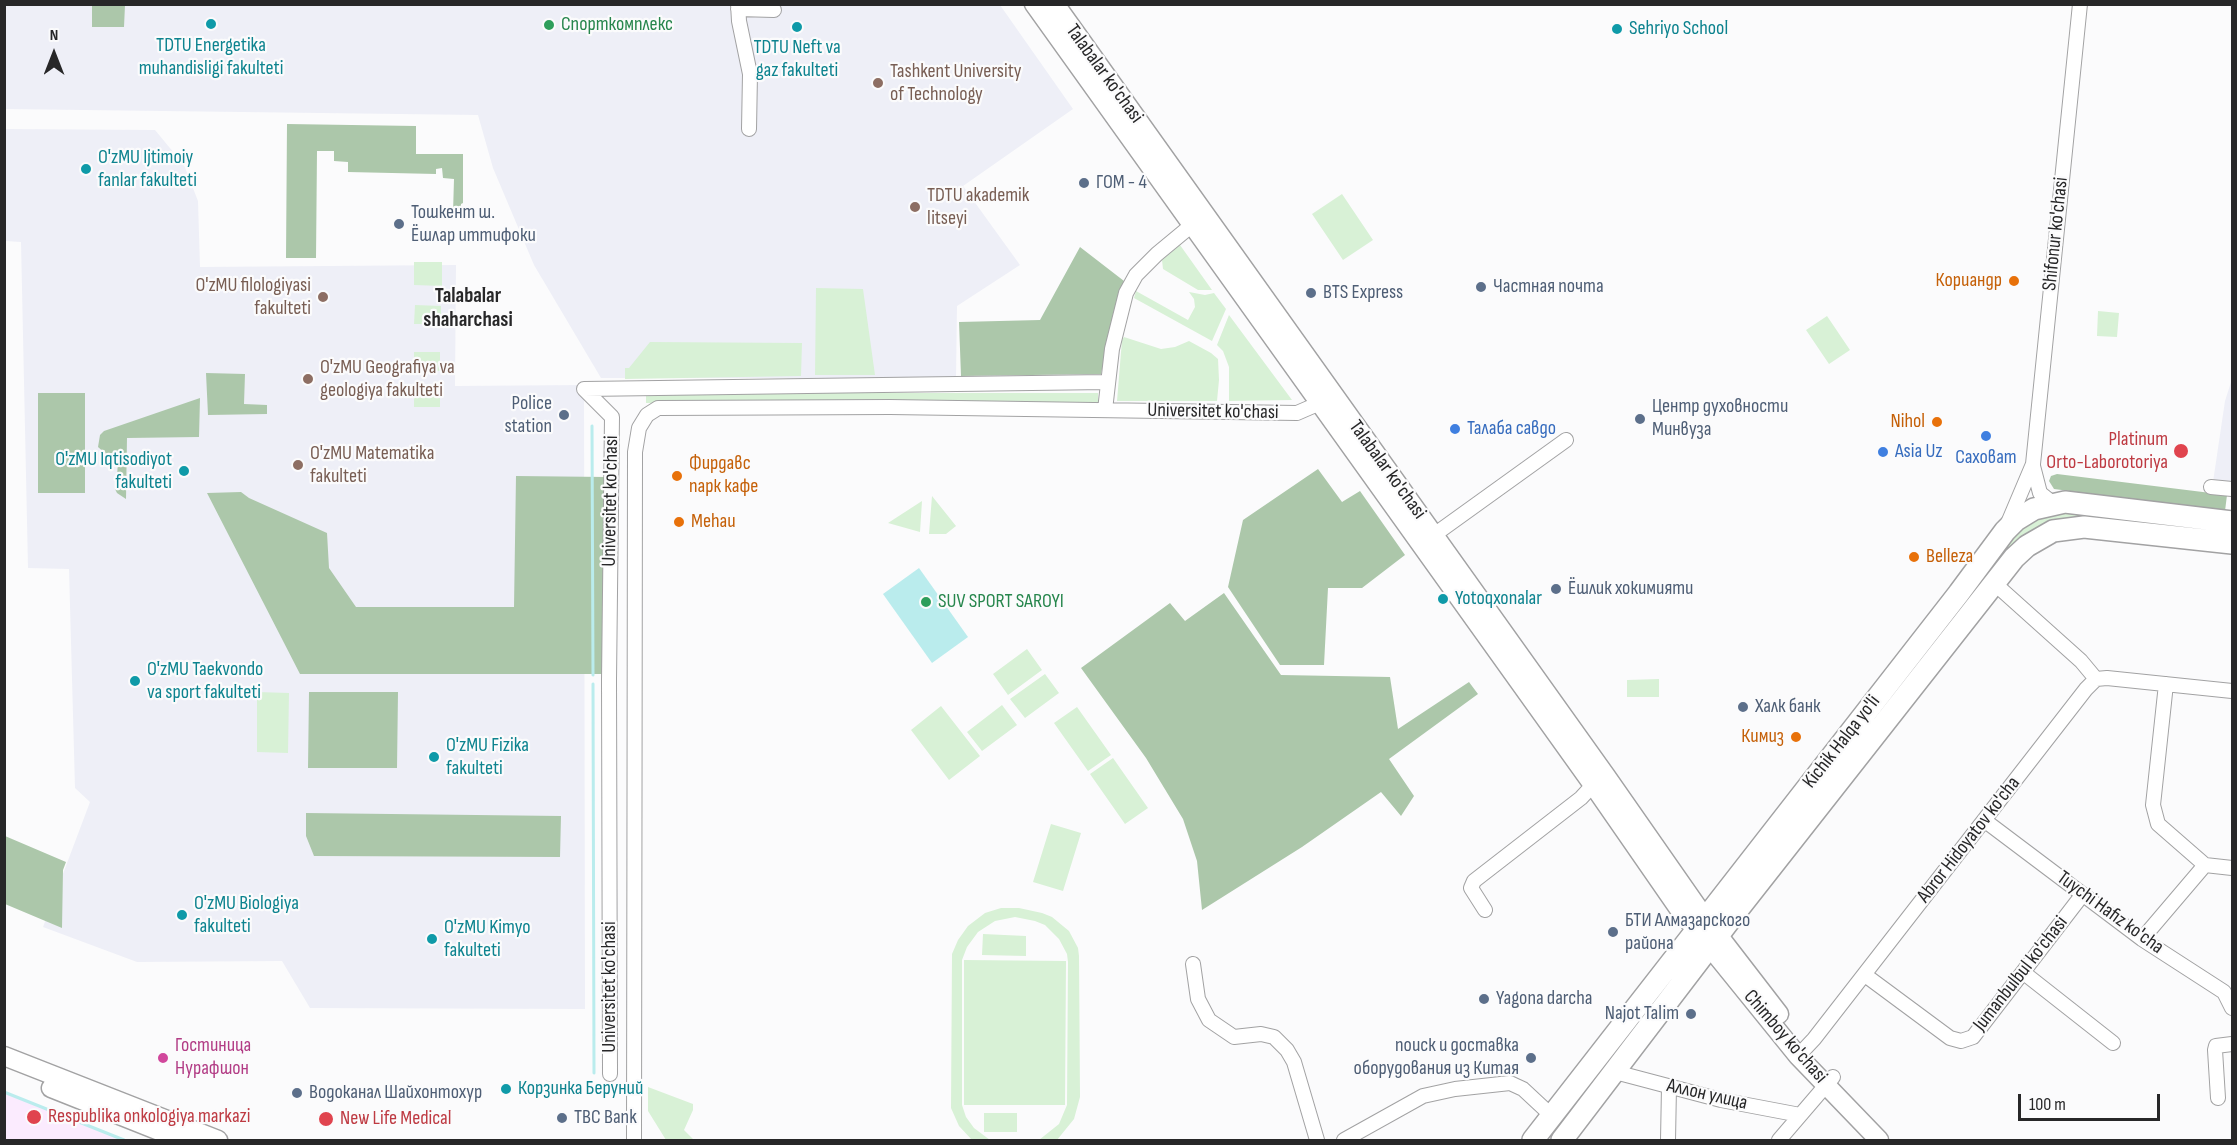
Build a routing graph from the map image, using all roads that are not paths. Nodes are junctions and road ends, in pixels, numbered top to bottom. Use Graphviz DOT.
graph roads {
  1 [pos="1034,4"];
  2 [pos="1054,4"];
  3 [pos="2080,4"];
  4 [pos="738,7"];
  5 [pos="774,10"];
  6 [pos="1120,111"];
  7 [pos="749,129"];
  8 [pos="1192,225"];
  9 [pos="1106,382"];
  10 [pos="1327,400"];
  11 [pos="1105,410"];
  12 [pos="1566,440"];
  13 [pos="2033,464"];
  14 [pos="2211,487"];
  15 [pos="2232,489"];
  16 [pos="2057,503"];
  17 [pos="2232,522"];
  18 [pos="2005,531"];
  19 [pos="1434,535"];
  20 [pos="2232,543"];
  21 [pos="1994,583"];
  22 [pos="1508,653"];
  23 [pos="1909,657"];
  24 [pos="1926,670"];
  25 [pos="2097,679"];
  26 [pos="2166,684"];
  27 [pos="2232,691"];
  28 [pos="1600,781"];
  29 [pos="1984,820"];
  30 [pos="2205,865"];
  31 [pos="2232,868"];
  32 [pos="2083,894"];
  33 [pos="1485,910"];
  34 [pos="1700,924"];
  35 [pos="2142,939"];
  36 [pos="1714,942"];
  37 [pos="1193,964"];
  38 [pos="2024,973"];
  39 [pos="1865,975"];
  40 [pos="2232,1008"];
  41 [pos="2113,1043"];
  42 [pos="2232,1044"];
  43 [pos="1802,1052"];
  44 [pos="4,1056"];
  45 [pos="4,1069"];
  46 [pos="1615,1072"];
  47 [pos="610,1074"];
  48 [pos="1830,1081"];
  49 [pos="1669,1086"];
  50 [pos="2218,1098"];
  51 [pos="1800,1114"];
  52 [pos="1552,1116"];
  53 [pos="633,1126"];
  54 [pos="182,1140"];
  55 [pos="218,1140"];
  56 [pos="627,1140"];
  57 [pos="633,1140"];
  58 [pos="1317,1140"];
  59 [pos="1344,1140"];
  60 [pos="1533,1140"];
  61 [pos="1562,1140"];
  62 [pos="1668,1140"];
  63 [pos="1779,1140"];
  64 [pos="1879,1140"];
  65 [pos="1890,1140"];
  1 -- 6 [label="main road, Talabalar ko'chasi"];
  2 -- 6 [label="main road, Talabalar ko'chasi"];
  3 -- 13 [label="street, Shifonur ko'chasi"];
  4 -- 5 [label="street"];
  4 -- 7 [label="street"];
  6 -- 8 [label="main road, Talabalar ko'chasi"];
  6 -- 10 [label="main road, Talabalar ko'chasi"];
  8 -- 9 [label="street"];
  8 -- 10 [label="main road, Talabalar ko'chasi"];
  9 -- 11 [label="street"];
  9 -- 47 [label="street, Universitet ko'chasi"];
  10 -- 11 [label="street, Universitet ko'chasi"];
  10 -- 19 [label="main road, Talabalar ko'chasi"];
  10 -- 22 [label="main road, Talabalar ko'chasi"];
  11 -- 53 [label="street, Universitet ko'chasi"];
  12 -- 19 [label="street"];
  13 -- 16 [label="street, Shifonur ko'chasi"];
  13 -- 18 [label="street, Shifonur ko'chasi"];
  14 -- 15 [label="street"];
  16 -- 17 [label="highway, Kichik Halqa yo'li"];
  16 -- 18 [label="highway, Kichik Halqa yo'li"];
  18 -- 23 [label="highway, Kichik Halqa yo'li"];
  19 -- 22 [label="main road, Talabalar ko'chasi"];
  20 -- 21 [label="highway, Kichik Halqa yo'li"];
  21 -- 24 [label="highway, Kichik Halqa yo'li"];
  21 -- 25 [label="street"];
  22 -- 28 [label="main road, Talabalar ko'chasi"];
  23 -- 24 [label="highway"];
  23 -- 34 [label="highway, Kichik Halqa yo'li"];
  24 -- 36 [label="highway, Kichik Halqa yo'li"];
  25 -- 26 [label="street"];
  25 -- 29 [label="street, Abror Hidoyatov ko'cha"];
  26 -- 27 [label="street"];
  26 -- 30 [label="street"];
  28 -- 33 [label="street"];
  28 -- 34 [label="main road, Talabalar ko'chasi"];
  29 -- 32 [label="street, Tuychi Hafiz ko'cha"];
  29 -- 39 [label="street, Abror Hidoyatov ko'cha"];
  30 -- 31 [label="street"];
  30 -- 35 [label="street"];
  32 -- 35 [label="street, Tuychi Hafiz ko'cha"];
  32 -- 38 [label="street, Jumanbulbul ko'chasi"];
  34 -- 36 [label="main road, Talabalar ko'chasi"];
  34 -- 52 [label="highway, Kichik Halqa yo'li"];
  35 -- 40 [label="street, Tuychi Hafiz ko'cha"];
  36 -- 43 [label="main road, Chimboy ko'chasi"];
  36 -- 46 [label="highway, Kichik Halqa yo'li"];
  37 -- 58 [label="street"];
  38 -- 39 [label="street, Jumanbulbul ko'chasi"];
  38 -- 41 [label="street"];
  39 -- 43 [label="street, Abror Hidoyatov ko'cha"];
  42 -- 50 [label="street"];
  43 -- 48 [label="main road, Chimboy ko'chasi"];
  44 -- 55 [label="main road"];
  45 -- 54 [label="main road"];
  46 -- 49 [label="street, Аллон улица"];
  46 -- 61 [label="highway, Kichik Halqa yo'li"];
  48 -- 51 [label="street"];
  48 -- 64 [label="main road, Chimboy ko'chasi"];
  48 -- 65 [label="main road, Chimboy ko'chasi"];
  49 -- 51 [label="street, Аллон улица"];
  49 -- 62 [label="street"];
  51 -- 63 [label="street"];
  52 -- 59 [label="street"];
  52 -- 60 [label="highway, Kichik Halqa yo'li"];
  53 -- 56 [label="street, Universitet ko'chasi"];
  53 -- 57 [label="street, Universitet ko'chasi"];
}
